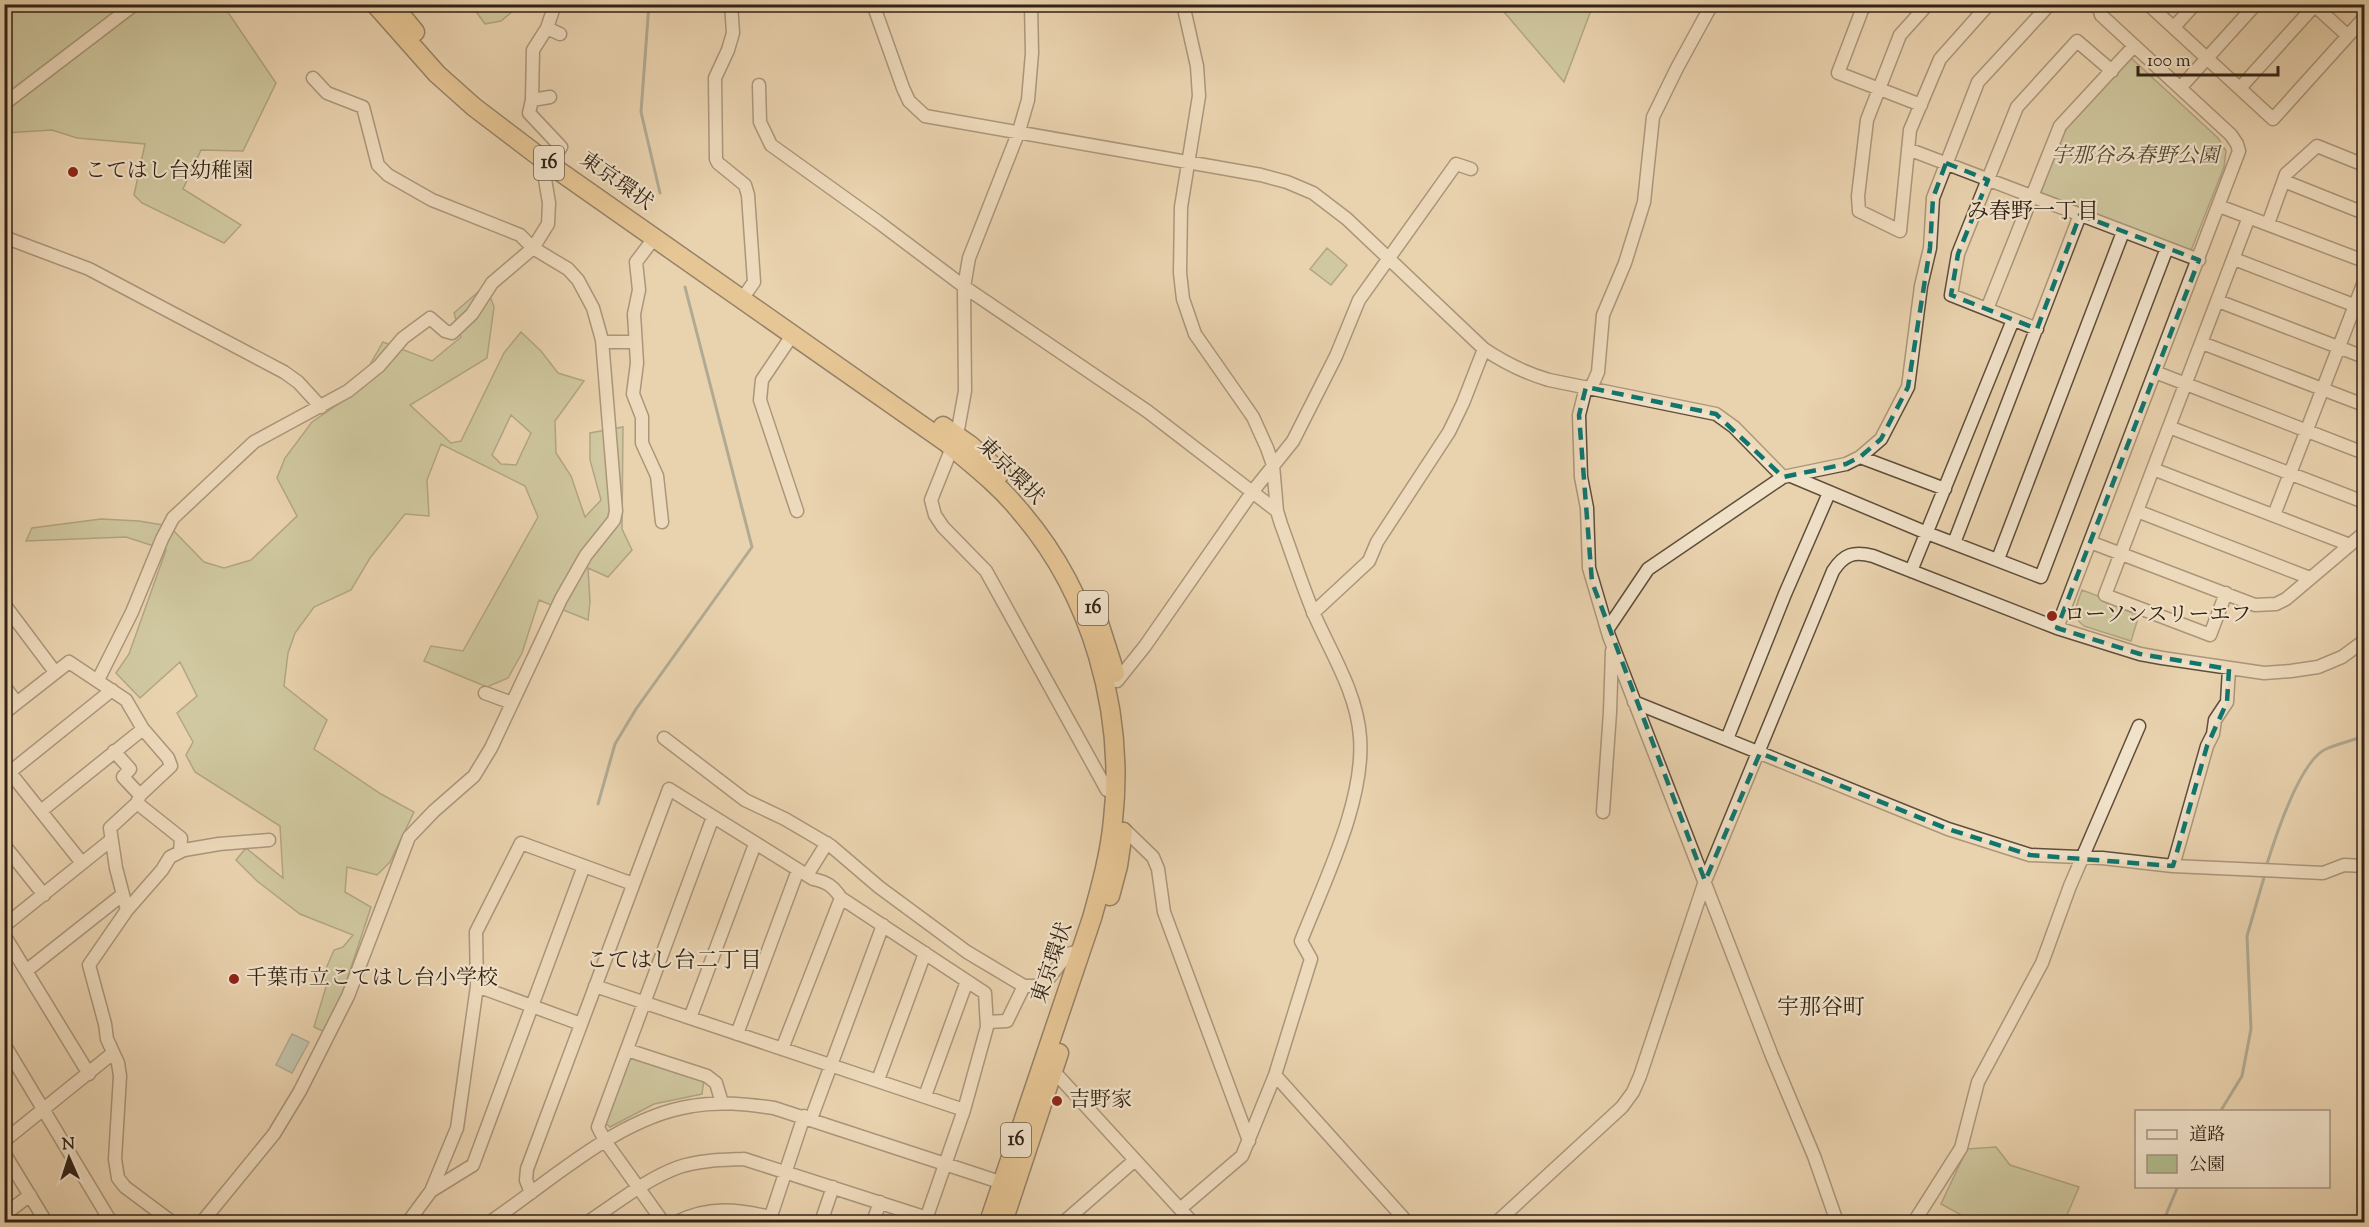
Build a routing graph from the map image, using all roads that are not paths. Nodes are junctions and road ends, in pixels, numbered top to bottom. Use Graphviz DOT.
graph roads {
  1 [pos="135,4"];
  2 [pos="375,4"];
  3 [pos="392,4"];
  4 [pos="555,4"];
  5 [pos="731,4"];
  6 [pos="873,4"];
  7 [pos="1031,4"];
  8 [pos="1183,4"];
  9 [pos="1712,4"];
  10 [pos="1868,4"];
  11 [pos="1928,4"];
  12 [pos="1989,4"];
  13 [pos="2050,4"];
  14 [pos="2098,4"];
  15 [pos="2148,4"];
  16 [pos="2195,4"];
  17 [pos="2256,4"];
  18 [pos="2315,5"];
  19 [pos="2364,18"];
  20 [pos="2174,27"];
  21 [pos="547,28"];
  22 [pos="560,34"];
  23 [pos="2348,36"];
  24 [pos="2134,46"];
  25 [pos="2207,57"];
  26 [pos="2112,71"];
  27 [pos="313,78"];
  28 [pos="759,85"];
  29 [pos="2180,88"];
  30 [pos="2240,88"];
  31 [pos="1879,89"];
  32 [pos="550,97"];
  33 [pos="532,100"];
  34 [pos="4,104"];
  35 [pos="1921,105"];
  36 [pos="1019,131"];
  37 [pos="1908,149"];
  38 [pos="553,159"];
  39 [pos="1188,162"];
  40 [pos="1946,163"];
  41 [pos="2364,165"];
  42 [pos="1471,169"];
  43 [pos="1988,180"];
  44 [pos="2284,181"];
  45 [pos="2032,197"];
  46 [pos="2219,206"];
  47 [pos="2364,213"];
  48 [pos="2080,215"];
  49 [pos="2249,217"];
  50 [pos="2268,224"];
  51 [pos="2123,232"];
  52 [pos="4,237"];
  53 [pos="655,237"];
  54 [pos="533,248"];
  55 [pos="2167,248"];
  56 [pos="2234,259"];
  57 [pos="2199,260"];
  58 [pos="1389,261"];
  59 [pos="2364,261"];
  60 [pos="2364,282"];
  61 [pos="964,287"];
  62 [pos="746,294"];
  63 [pos="2218,301"];
  64 [pos="2360,307"];
  65 [pos="1988,309"];
  66 [pos="2013,320"];
  67 [pos="2037,329"];
  68 [pos="793,334"];
  69 [pos="602,342"];
  70 [pos="635,342"];
  71 [pos="2202,343"];
  72 [pos="2339,347"];
  73 [pos="1484,349"];
  74 [pos="2364,357"];
  75 [pos="2155,372"];
  76 [pos="2185,384"];
  77 [pos="1588,388"];
  78 [pos="2323,388"];
  79 [pos="2364,405"];
  80 [pos="321,407"];
  81 [pos="2169,427"];
  82 [pos="2307,431"];
  83 [pos="955,442"];
  84 [pos="2364,453"];
  85 [pos="1860,457"];
  86 [pos="1273,465"];
  87 [pos="2153,469"];
  88 [pos="2290,473"];
  89 [pos="1787,476"];
  90 [pos="1945,489"];
  91 [pos="1253,491"];
  92 [pos="1829,493"];
  93 [pos="2364,502"];
  94 [pos="797,511"];
  95 [pos="1277,511"];
  96 [pos="2137,511"];
  97 [pos="2274,515"];
  98 [pos="662,522"];
  99 [pos="1927,533"];
  100 [pos="2364,533"];
  101 [pos="2090,542"];
  102 [pos="1954,543"];
  103 [pos="2350,545"];
  104 [pos="2121,553"];
  105 [pos="1998,560"];
  106 [pos="1911,571"];
  107 [pos="2310,578"];
  108 [pos="2226,594"];
  109 [pos="4,604"];
  110 [pos="1314,613"];
  111 [pos="2057,628"];
  112 [pos="1609,637"];
  113 [pos="2364,641"];
  114 [pos="2229,669"];
  115 [pos="55,672"];
  116 [pos="98,680"];
  117 [pos="1117,681"];
  118 [pos="4,686"];
  119 [pos="112,690"];
  120 [pos="485,693"];
  121 [pos="1634,702"];
  122 [pos="17,703"];
  123 [pos="512,703"];
  124 [pos="4,713"];
  125 [pos="2139,726"];
  126 [pos="142,729"];
  127 [pos="664,738"];
  128 [pos="1727,739"];
  129 [pos="114,752"];
  130 [pos="1760,753"];
  131 [pos="7,769"];
  132 [pos="1115,794"];
  133 [pos="138,799"];
  134 [pos="41,811"];
  135 [pos="1603,812"];
  136 [pos="713,818"];
  137 [pos="1124,829"];
  138 [pos="111,840"];
  139 [pos="269,840"];
  140 [pos="827,843"];
  141 [pos="755,844"];
  142 [pos="4,845"];
  143 [pos="180,852"];
  144 [pos="2083,859"];
  145 [pos="82,863"];
  146 [pos="584,866"];
  147 [pos="2173,866"];
  148 [pos="2364,866"];
  149 [pos="802,873"];
  150 [pos="1705,882"];
  151 [pos="633,884"];
  152 [pos="44,895"];
  153 [pos="122,895"];
  154 [pos="841,897"];
  155 [pos="127,910"];
  156 [pos="883,925"];
  157 [pos="4,926"];
  158 [pos="4,935"];
  159 [pos="1082,950"];
  160 [pos="925,953"];
  161 [pos="26,971"];
  162 [pos="967,981"];
  163 [pos="477,986"];
  164 [pos="595,986"];
  165 [pos="1024,986"];
  166 [pos="644,1003"];
  167 [pos="532,1006"];
  168 [pos="690,1018"];
  169 [pos="987,1022"];
  170 [pos="581,1024"];
  171 [pos="737,1034"];
  172 [pos="4,1044"];
  173 [pos="782,1049"];
  174 [pos="627,1050"];
  175 [pos="113,1053"];
  176 [pos="831,1065"];
  177 [pos="1048,1065"];
  178 [pos="89,1074"];
  179 [pos="1275,1075"];
  180 [pos="878,1080"];
  181 [pos="924,1096"];
  182 [pos="723,1103"];
  183 [pos="44,1110"];
  184 [pos="964,1110"];
  185 [pos="807,1118"];
  186 [pos="4,1141"];
  187 [pos="1249,1141"];
  188 [pos="606,1142"];
  189 [pos="4,1153"];
  190 [pos="1135,1160"];
  191 [pos="945,1164"];
  192 [pos="786,1171"];
  193 [pos="1008,1185"];
  194 [pos="834,1187"];
  195 [pos="639,1188"];
  196 [pos="431,1191"];
  197 [pos="531,1193"];
  198 [pos="30,1195"];
  199 [pos="880,1202"];
  200 [pos="1179,1209"];
  201 [pos="4,1215"];
  202 [pos="718,1216"];
  203 [pos="769,1220"];
  204 [pos="926,1220"];
  205 [pos="494,1221"];
  206 [pos="46,1222"];
  207 [pos="111,1222"];
  208 [pos="172,1222"];
  209 [pos="201,1222"];
  210 [pos="408,1222"];
  211 [pos="588,1222"];
  212 [pos="663,1222"];
  213 [pos="677,1222"];
  214 [pos="821,1222"];
  215 [pos="873,1222"];
  216 [pos="989,1222"];
  217 [pos="1004,1222"];
  218 [pos="1064,1222"];
  219 [pos="1192,1222"];
  220 [pos="1407,1222"];
  221 [pos="1497,1222"];
  222 [pos="1837,1222"];
  223 [pos="1914,1222"];
  1 -- 34 [label="street"];
  2 -- 38 [label="highway, 東京環状 / 16"];
  3 -- 38 [label="highway, 東京環状 / 16"];
  4 -- 21 [label="street"];
  5 -- 62 [label="street"];
  6 -- 36 [label="street"];
  7 -- 36 [label="street"];
  8 -- 39 [label="street"];
  9 -- 77 [label="street"];
  10 -- 31 [label="street"];
  11 -- 31 [label="street"];
  12 -- 35 [label="street"];
  13 -- 40 [label="street"];
  14 -- 24 [label="street"];
  15 -- 20 [label="street"];
  16 -- 20 [label="street"];
  17 -- 25 [label="street"];
  18 -- 23 [label="street"];
  18 -- 30 [label="street"];
  19 -- 23 [label="street"];
  20 -- 25 [label="street"];
  21 -- 22 [label="street"];
  21 -- 33 [label="street"];
  23 -- 30 [label="street"];
  24 -- 26 [label="street"];
  24 -- 29 [label="street"];
  25 -- 29 [label="street"];
  25 -- 30 [label="street"];
  26 -- 43 [label="street"];
  26 -- 45 [label="street"];
  27 -- 54 [label="street"];
  28 -- 61 [label="street"];
  29 -- 46 [label="street"];
  31 -- 35 [label="street"];
  31 -- 37 [label="street"];
  32 -- 33 [label="street"];
  33 -- 38 [label="street"];
  35 -- 37 [label="street"];
  36 -- 39 [label="street"];
  36 -- 61 [label="street"];
  37 -- 40 [label="street"];
  38 -- 53 [label="highway, 東京環状 / 16"];
  38 -- 54 [label="street"];
  38 -- 62 [label="highway, 東京環状 / 16"];
  39 -- 58 [label="street"];
  39 -- 86 [label="street"];
  40 -- 43 [label="street"];
  40 -- 85 [label="street"];
  41 -- 44 [label="street"];
  42 -- 58 [label="street"];
  43 -- 45 [label="street"];
  43 -- 65 [label="street"];
  44 -- 47 [label="street"];
  44 -- 50 [label="street"];
  45 -- 48 [label="street"];
  45 -- 65 [label="street"];
  46 -- 49 [label="street"];
  46 -- 57 [label="street"];
  48 -- 51 [label="street"];
  48 -- 67 [label="street"];
  49 -- 50 [label="street"];
  49 -- 56 [label="street"];
  50 -- 59 [label="street"];
  51 -- 55 [label="street"];
  51 -- 105 [label="street"];
  52 -- 80 [label="street"];
  53 -- 62 [label="highway, 東京環状 / 16"];
  53 -- 70 [label="street"];
  54 -- 69 [label="street"];
  54 -- 80 [label="street"];
  55 -- 57 [label="street"];
  55 -- 105 [label="street"];
  56 -- 63 [label="street"];
  56 -- 64 [label="street"];
  57 -- 75 [label="street"];
  58 -- 73 [label="street"];
  58 -- 86 [label="street"];
  60 -- 64 [label="street"];
  61 -- 83 [label="street"];
  61 -- 91 [label="street"];
  62 -- 68 [label="highway, 東京環状 / 16"];
  62 -- 83 [label="highway, 東京環状 / 16"];
  63 -- 71 [label="street"];
  63 -- 72 [label="street"];
  64 -- 72 [label="street"];
  65 -- 66 [label="street"];
  66 -- 67 [label="street"];
  66 -- 90 [label="street"];
  67 -- 102 [label="street"];
  68 -- 83 [label="highway, 東京環状 / 16"];
  68 -- 94 [label="street"];
  69 -- 70 [label="street"];
  69 -- 123 [label="street"];
  70 -- 98 [label="street"];
  71 -- 76 [label="street"];
  71 -- 78 [label="street"];
  72 -- 74 [label="street"];
  72 -- 78 [label="street"];
  73 -- 77 [label="street"];
  73 -- 110 [label="street"];
  75 -- 76 [label="street"];
  75 -- 101 [label="street"];
  76 -- 81 [label="street"];
  76 -- 82 [label="street"];
  77 -- 89 [label="street"];
  77 -- 112 [label="street"];
  78 -- 79 [label="street"];
  78 -- 82 [label="street"];
  80 -- 116 [label="street"];
  81 -- 87 [label="street"];
  81 -- 88 [label="street"];
  82 -- 84 [label="street"];
  82 -- 88 [label="street"];
  83 -- 117 [label="highway, 東京環状 / 16"];
  83 -- 132 [label="highway, 東京環状 / 16"];
  83 -- 132 [label="street"];
  85 -- 89 [label="street"];
  85 -- 90 [label="street"];
  86 -- 91 [label="street"];
  86 -- 95 [label="street"];
  87 -- 96 [label="street"];
  87 -- 97 [label="street"];
  88 -- 93 [label="street"];
  88 -- 97 [label="street"];
  89 -- 92 [label="street"];
  89 -- 112 [label="street"];
  90 -- 99 [label="street"];
  91 -- 95 [label="street"];
  91 -- 117 [label="street"];
  92 -- 99 [label="street"];
  92 -- 128 [label="street"];
  95 -- 110 [label="street"];
  96 -- 104 [label="street"];
  96 -- 107 [label="street"];
  97 -- 103 [label="street"];
  99 -- 102 [label="street"];
  99 -- 106 [label="street"];
  100 -- 103 [label="street"];
  101 -- 104 [label="street"];
  101 -- 111 [label="street"];
  102 -- 105 [label="street"];
  103 -- 107 [label="street"];
  104 -- 108 [label="street"];
  104 -- 108 [label="street"];
  106 -- 111 [label="street"];
  106 -- 130 [label="street"];
  107 -- 108 [label="street"];
  109 -- 115 [label="street"];
  110 -- 179 [label="street"];
  111 -- 114 [label="street"];
  112 -- 121 [label="street"];
  112 -- 135 [label="street"];
  113 -- 114 [label="street"];
  114 -- 147 [label="street"];
  115 -- 116 [label="street"];
  115 -- 122 [label="street"];
  116 -- 119 [label="street"];
  117 -- 137 [label="highway, 東京環状 / 16"];
  118 -- 122 [label="street"];
  119 -- 126 [label="street"];
  119 -- 131 [label="street"];
  120 -- 123 [label="street"];
  121 -- 128 [label="street"];
  121 -- 150 [label="street"];
  122 -- 124 [label="street"];
  123 -- 209 [label="street"];
  125 -- 144 [label="street"];
  126 -- 129 [label="street"];
  126 -- 133 [label="street"];
  127 -- 140 [label="street"];
  128 -- 130 [label="street"];
  129 -- 133 [label="street"];
  129 -- 134 [label="street"];
  130 -- 144 [label="street"];
  130 -- 150 [label="street"];
  131 -- 134 [label="street"];
  132 -- 159 [label="highway, 東京環状 / 16"];
  133 -- 138 [label="street"];
  133 -- 143 [label="street"];
  134 -- 145 [label="street"];
  136 -- 141 [label="street"];
  136 -- 151 [label="street"];
  136 -- 166 [label="street"];
  137 -- 177 [label="highway, 東京環状 / 16"];
  137 -- 187 [label="street"];
  138 -- 145 [label="street"];
  138 -- 153 [label="street"];
  139 -- 143 [label="street"];
  140 -- 149 [label="street"];
  140 -- 165 [label="street"];
  141 -- 149 [label="street"];
  141 -- 168 [label="street"];
  142 -- 152 [label="street"];
  143 -- 155 [label="street"];
  144 -- 147 [label="street"];
  144 -- 223 [label="street"];
  145 -- 152 [label="street"];
  146 -- 151 [label="street"];
  146 -- 163 [label="street"];
  146 -- 167 [label="street"];
  147 -- 148 [label="street"];
  149 -- 154 [label="street"];
  149 -- 171 [label="street"];
  150 -- 221 [label="street"];
  150 -- 222 [label="street"];
  151 -- 164 [label="street"];
  152 -- 157 [label="street"];
  153 -- 155 [label="street"];
  153 -- 161 [label="street"];
  154 -- 156 [label="street"];
  154 -- 173 [label="street"];
  155 -- 175 [label="street"];
  156 -- 160 [label="street"];
  156 -- 176 [label="street"];
  158 -- 161 [label="street"];
  159 -- 165 [label="street"];
  159 -- 177 [label="highway, 東京環状 / 16"];
  160 -- 162 [label="street"];
  160 -- 180 [label="street"];
  161 -- 178 [label="street"];
  162 -- 169 [label="street"];
  162 -- 181 [label="street"];
  163 -- 167 [label="street"];
  163 -- 196 [label="street"];
  164 -- 166 [label="street"];
  164 -- 170 [label="street"];
  165 -- 169 [label="street"];
  166 -- 168 [label="street"];
  166 -- 174 [label="street"];
  167 -- 170 [label="street"];
  167 -- 196 [label="street"];
  168 -- 171 [label="street"];
  169 -- 184 [label="street"];
  170 -- 197 [label="street"];
  171 -- 173 [label="street"];
  172 -- 183 [label="street"];
  173 -- 176 [label="street"];
  174 -- 182 [label="street"];
  174 -- 188 [label="street"];
  175 -- 178 [label="street"];
  175 -- 208 [label="street"];
  176 -- 180 [label="street"];
  176 -- 185 [label="street"];
  177 -- 190 [label="street"];
  177 -- 193 [label="highway, 東京環状 / 16"];
  178 -- 183 [label="street"];
  179 -- 187 [label="street"];
  179 -- 220 [label="street"];
  180 -- 181 [label="street"];
  181 -- 184 [label="street"];
  182 -- 185 [label="street"];
  182 -- 188 [label="street"];
  183 -- 186 [label="street"];
  183 -- 207 [label="street"];
  184 -- 191 [label="street"];
  185 -- 191 [label="street"];
  185 -- 192 [label="street"];
  187 -- 200 [label="street"];
  188 -- 195 [label="street"];
  188 -- 197 [label="street"];
  189 -- 198 [label="street"];
  190 -- 200 [label="street"];
  190 -- 218 [label="street"];
  191 -- 193 [label="street"];
  191 -- 204 [label="street"];
  192 -- 194 [label="street"];
  192 -- 195 [label="street"];
  192 -- 203 [label="street"];
  193 -- 216 [label="highway, 東京環状 / 16"];
  193 -- 217 [label="highway, 東京環状 / 16"];
  194 -- 199 [label="street"];
  194 -- 214 [label="street"];
  195 -- 211 [label="street"];
  195 -- 212 [label="street"];
  196 -- 210 [label="street"];
  197 -- 205 [label="street"];
  198 -- 201 [label="street"];
  198 -- 206 [label="street"];
  199 -- 204 [label="street"];
  199 -- 215 [label="street"];
  200 -- 219 [label="street"];
  202 -- 203 [label="street"];
  202 -- 213 [label="street"];
}
